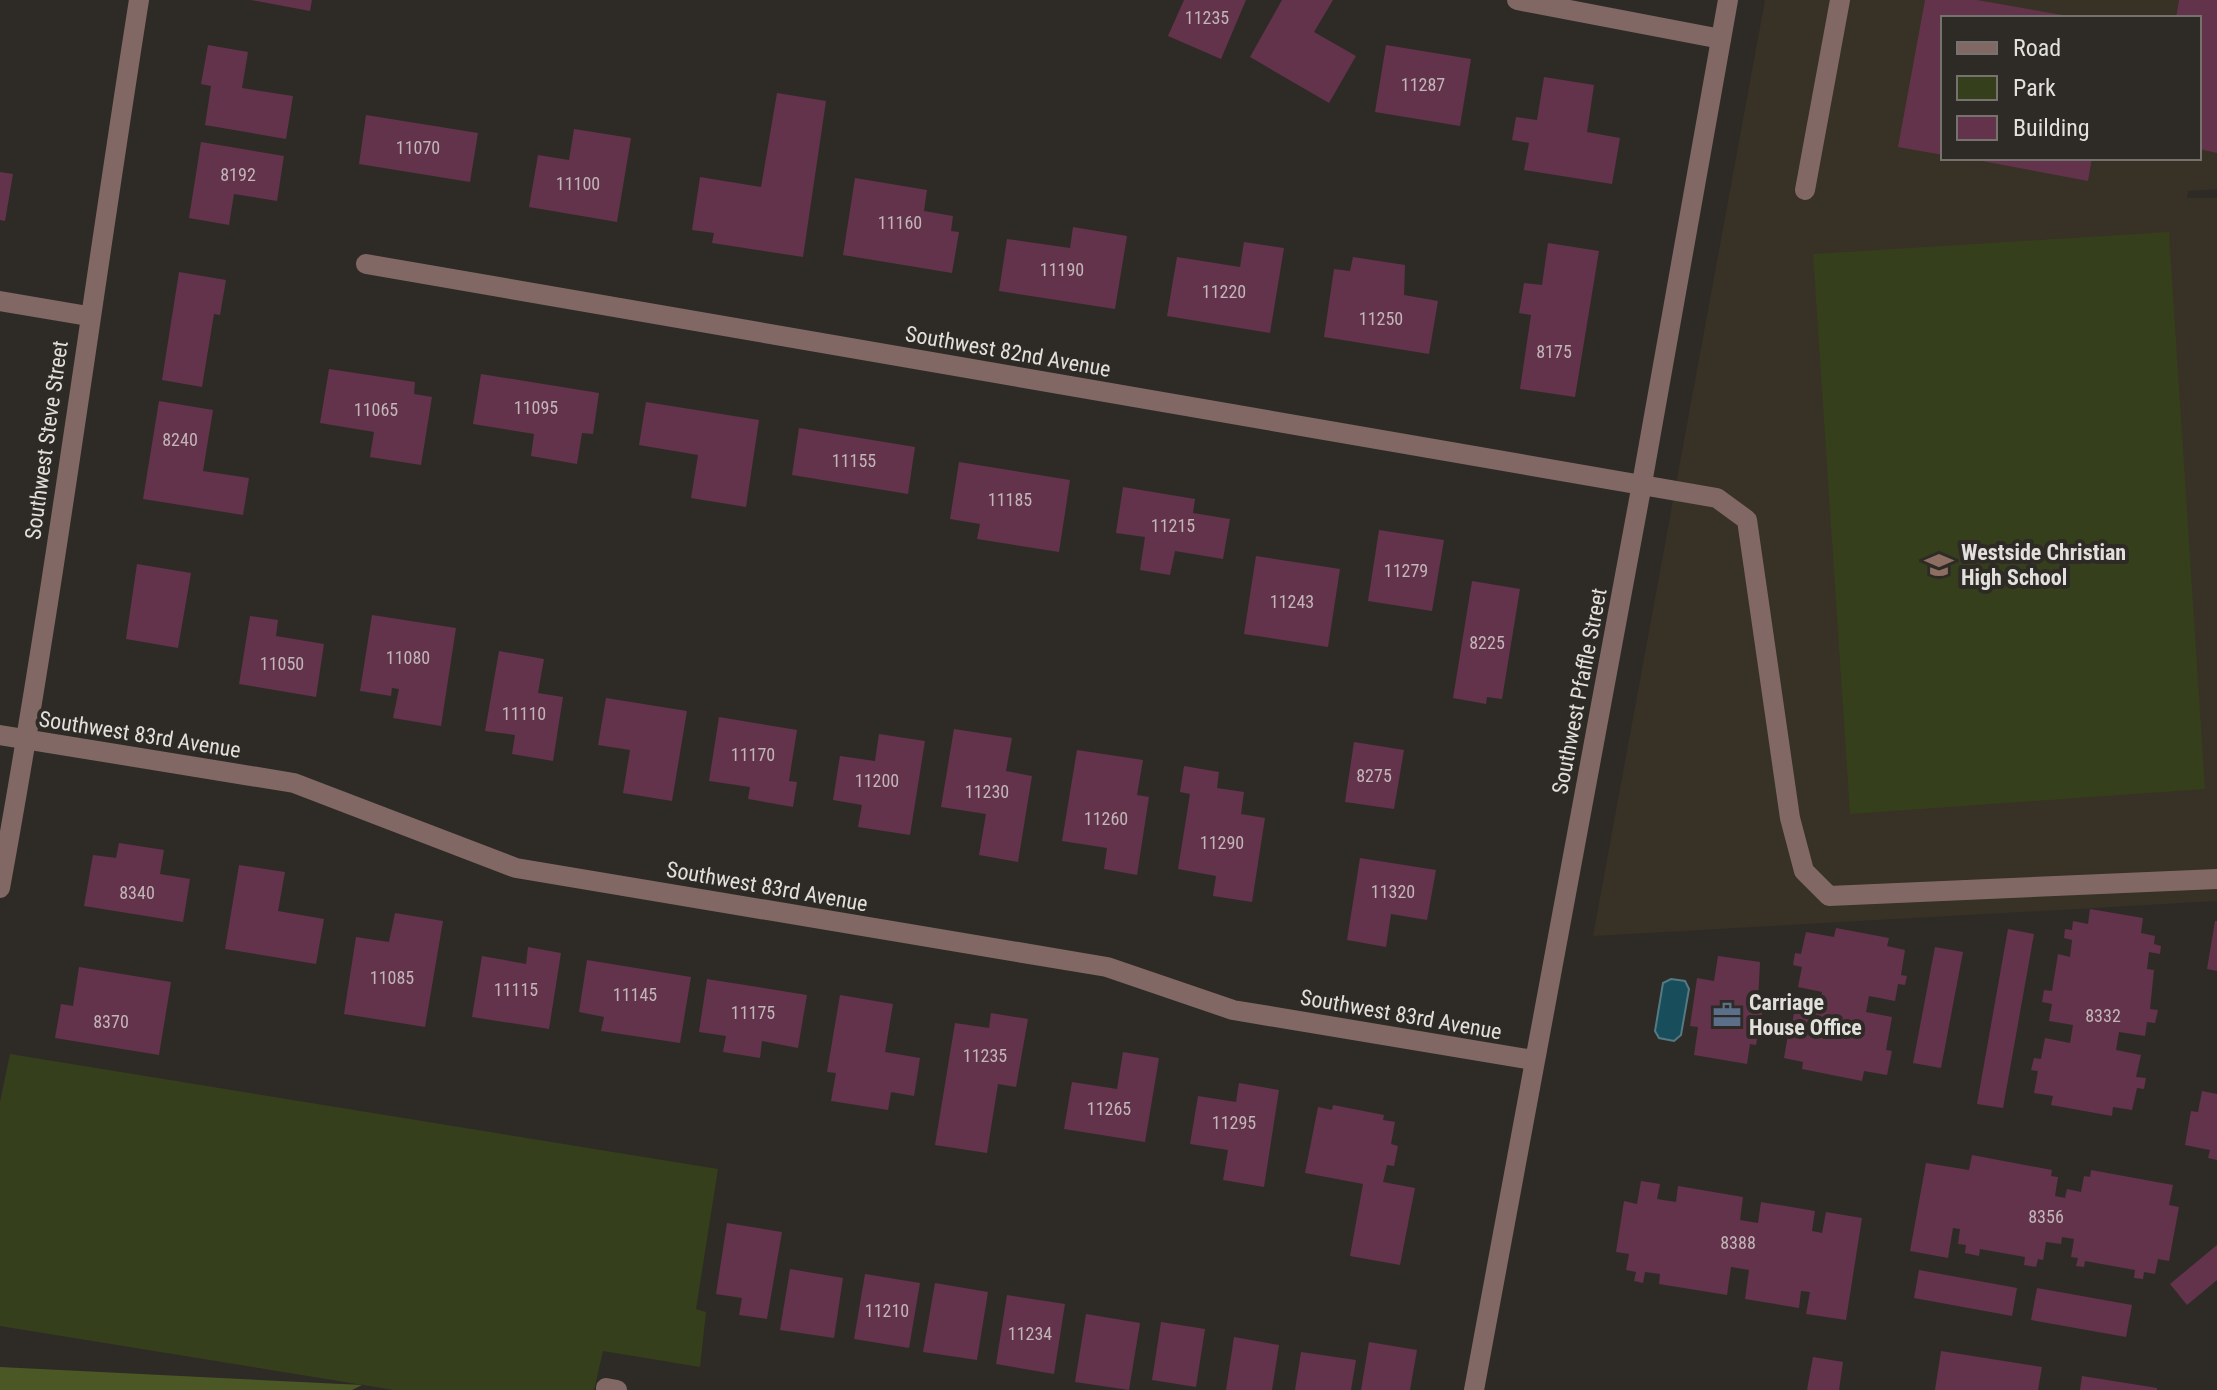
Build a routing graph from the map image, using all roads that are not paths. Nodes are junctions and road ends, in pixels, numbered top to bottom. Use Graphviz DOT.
graph roads {
  1 [pos="139,0"];
  2 [pos="1517,0"];
  3 [pos="1728,0"];
  4 [pos="1840,0"];
  5 [pos="1721,39"];
  6 [pos="1805,190"];
  7 [pos="366,264"];
  8 [pos="0,301"];
  9 [pos="88,316"];
  10 [pos="1642,486"];
  11 [pos="0,735"];
  12 [pos="27,739"];
  13 [pos="2217,879"];
  14 [pos="0,888"];
  15 [pos="1533,1060"];
  16 [pos="1474,1390"];
  1 -- 9 [label="street, Southwest Steve Street"];
  2 -- 5 [label="street"];
  3 -- 5 [label="street, Southwest Pfaffle Street"];
  4 -- 6 [label="street"];
  5 -- 10 [label="street, Southwest Pfaffle Street"];
  7 -- 10 [label="street, Southwest 82nd Avenue"];
  8 -- 9 [label="street"];
  9 -- 12 [label="street, Southwest Steve Street"];
  10 -- 13 [label="street, Southwest 82nd Avenue"];
  10 -- 15 [label="street, Southwest Pfaffle Street"];
  11 -- 12 [label="street, Southwest 83rd Avenue"];
  12 -- 14 [label="street, Southwest Steve Street"];
  12 -- 15 [label="street, Southwest 83rd Avenue"];
  15 -- 16 [label="street, Southwest Pfaffle Street"];
}
